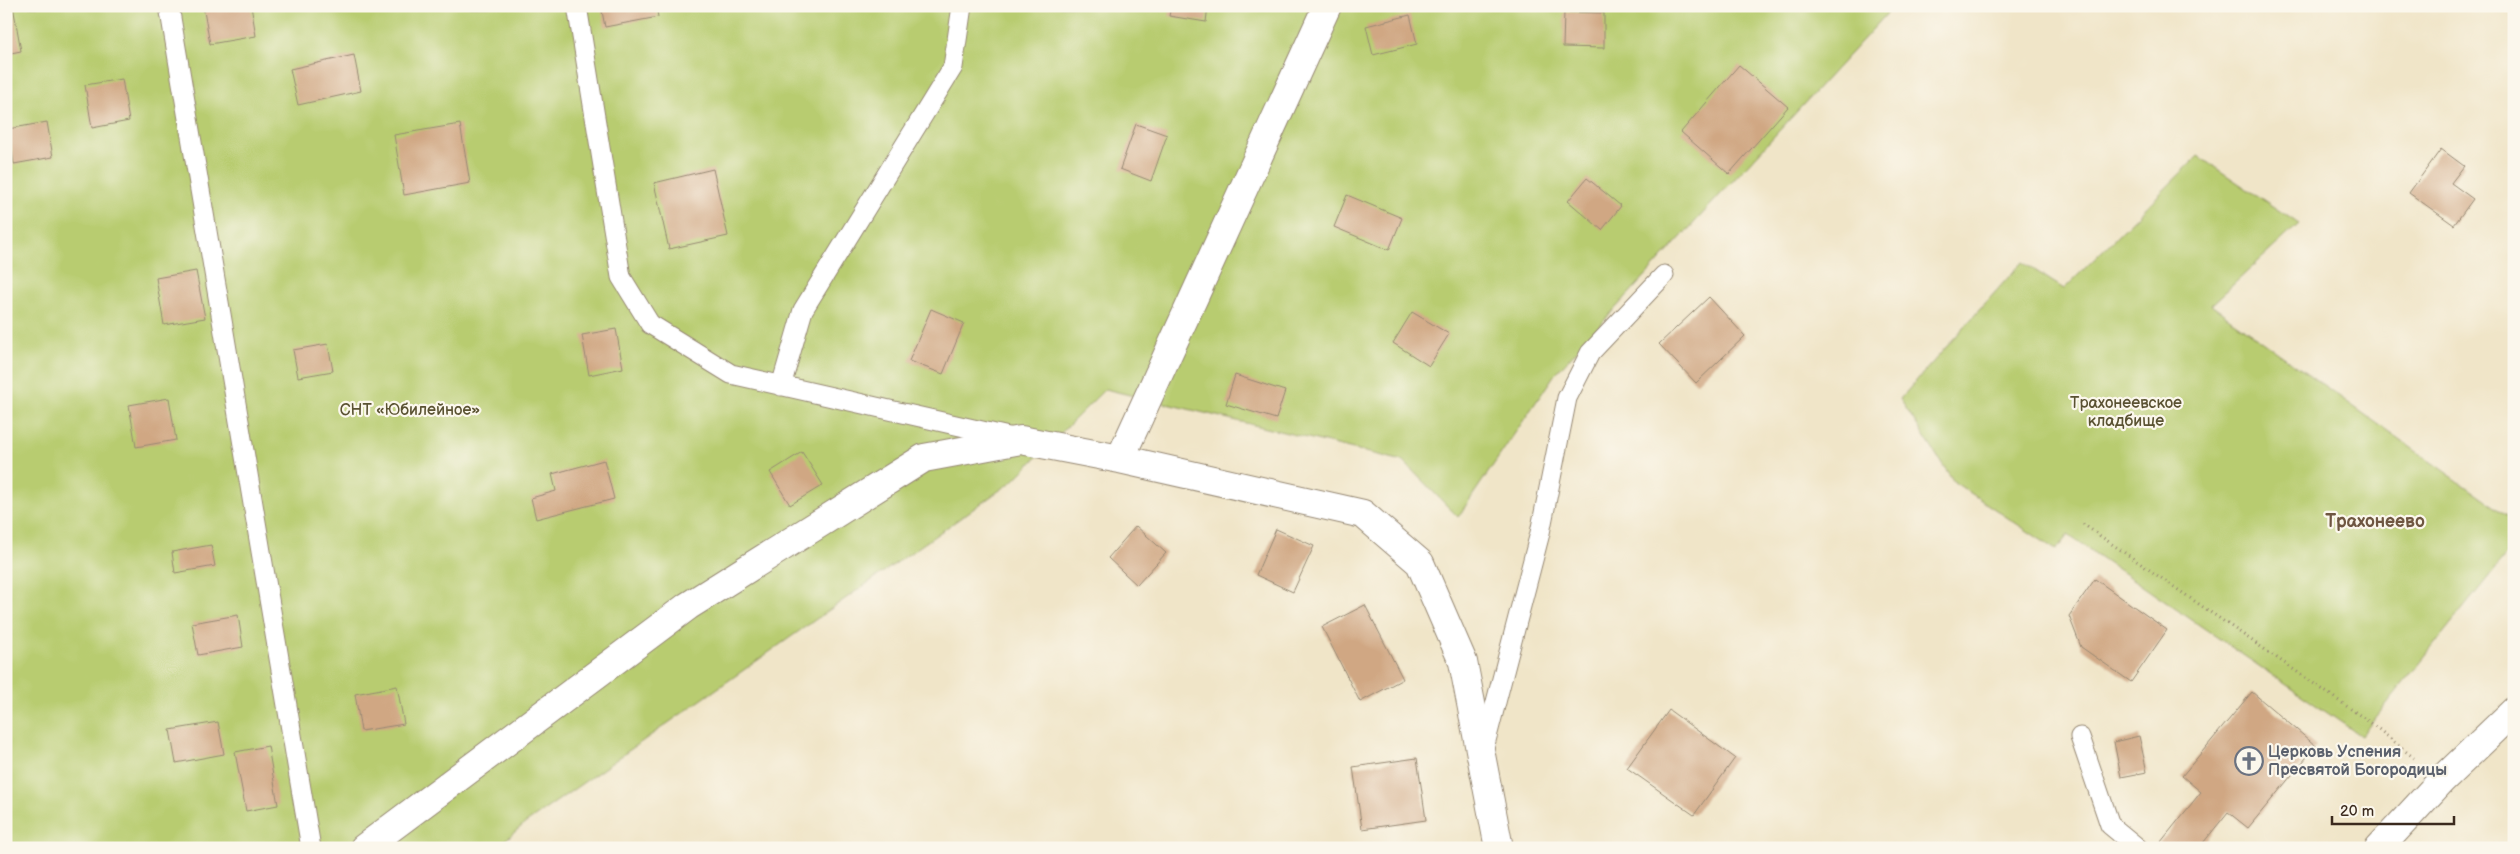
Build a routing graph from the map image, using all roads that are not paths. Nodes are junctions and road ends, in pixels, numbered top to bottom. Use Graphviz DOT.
graph roads {
  1 [pos="169,6"];
  2 [pos="577,6"];
  3 [pos="962,6"];
  4 [pos="1327,6"];
  5 [pos="1664,275"];
  6 [pos="781,386"];
  7 [pos="1021,440"];
  8 [pos="1120,459"];
  9 [pos="2514,712"];
  10 [pos="2080,737"];
  11 [pos="1482,758"];
  12 [pos="311,848"];
  13 [pos="364,848"];
  14 [pos="1499,848"];
  15 [pos="2138,848"];
  16 [pos="2379,848"];
  1 -- 12 [label="lane"];
  2 -- 6 [label="lane"];
  3 -- 6 [label="lane"];
  4 -- 8 [label="street"];
  5 -- 11 [label="lane"];
  6 -- 7 [label="lane"];
  7 -- 8 [label="street"];
  7 -- 13 [label="street"];
  8 -- 11 [label="street"];
  9 -- 16 [label="street"];
  10 -- 15 [label="lane"];
  11 -- 14 [label="street"];
}
